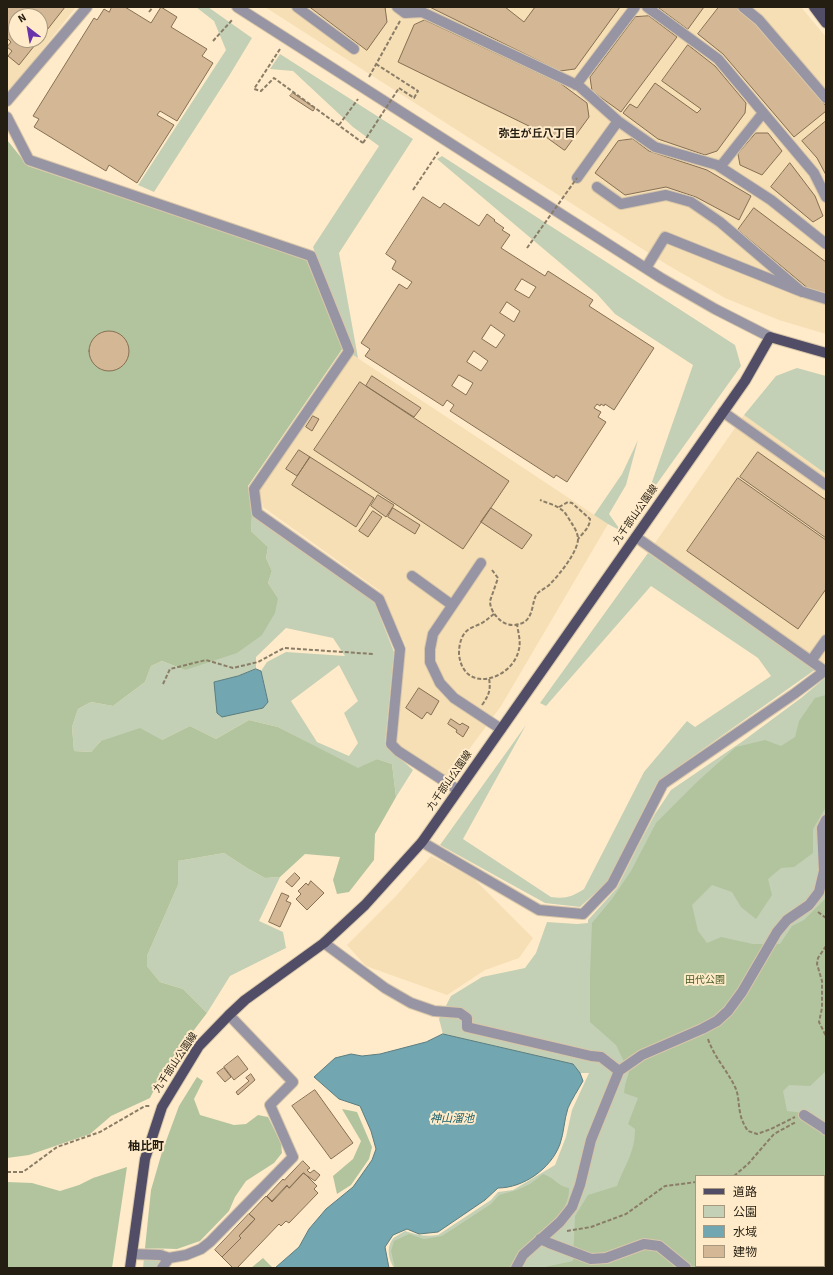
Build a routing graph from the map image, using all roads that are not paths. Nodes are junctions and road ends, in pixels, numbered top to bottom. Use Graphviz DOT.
graph roads {
  1 [pos="87,7"];
  2 [pos="238,7"];
  3 [pos="297,7"];
  4 [pos="635,7"];
  5 [pos="647,7"];
  6 [pos="743,7"];
  7 [pos="814,7"];
  8 [pos="824,7"];
  9 [pos="826,9"];
  10 [pos="401,10"];
  11 [pos="826,23"];
  12 [pos="354,49"];
  13 [pos="576,84"];
  14 [pos="826,98"];
  15 [pos="7,100"];
  16 [pos="763,113"];
  17 [pos="7,117"];
  18 [pos="618,121"];
  19 [pos="720,167"];
  20 [pos="576,178"];
  21 [pos="597,187"];
  22 [pos="826,197"];
  23 [pos="826,244"];
  24 [pos="646,268"];
  25 [pos="802,292"];
  26 [pos="826,298"];
  27 [pos="770,337"];
  28 [pos="826,353"];
  29 [pos="723,412"];
  30 [pos="826,485"];
  31 [pos="636,537"];
  32 [pos="481,563"];
  33 [pos="412,576"];
  34 [pos="452,605"];
  35 [pos="826,640"];
  36 [pos="811,661"];
  37 [pos="825,670"];
  38 [pos="501,729"];
  39 [pos="458,790"];
  40 [pos="826,820"];
  41 [pos="422,842"];
  42 [pos="324,943"];
  43 [pos="229,1014"];
  44 [pos="618,1071"];
  45 [pos="806,1116"];
  46 [pos="826,1130"];
  47 [pos="540,1239"];
  48 [pos="132,1254"];
  49 [pos="169,1258"];
  50 [pos="130,1268"];
  51 [pos="162,1268"];
  52 [pos="516,1268"];
  53 [pos="686,1268"];
  1 -- 15 [label="street"];
  2 -- 24 [label="street"];
  3 -- 12 [label="street"];
  4 -- 13 [label="street"];
  5 -- 16 [label="street"];
  6 -- 14 [label="street"];
  7 -- 11 [label="main road"];
  8 -- 9 [label="main road"];
  10 -- 13 [label="street"];
  13 -- 18 [label="street"];
  16 -- 19 [label="street"];
  16 -- 22 [label="street"];
  17 -- 39 [label="street"];
  18 -- 19 [label="street"];
  18 -- 20 [label="street"];
  19 -- 23 [label="street"];
  21 -- 25 [label="street"];
  24 -- 25 [label="street"];
  24 -- 27 [label="street"];
  25 -- 26 [label="street"];
  27 -- 28 [label="main road"];
  27 -- 29 [label="main road, 九千部山公園線"];
  29 -- 30 [label="street"];
  29 -- 31 [label="main road, 九千部山公園線"];
  31 -- 36 [label="street"];
  31 -- 38 [label="main road, 九千部山公園線"];
  32 -- 34 [label="street"];
  33 -- 34 [label="street"];
  34 -- 38 [label="street"];
  35 -- 36 [label="street"];
  36 -- 37 [label="street"];
  37 -- 41 [label="street"];
  38 -- 39 [label="main road, 九千部山公園線"];
  39 -- 41 [label="main road, 九千部山公園線"];
  40 -- 44 [label="street"];
  41 -- 42 [label="main road, 九千部山公園線"];
  42 -- 43 [label="main road, 九千部山公園線"];
  42 -- 44 [label="street"];
  43 -- 48 [label="main road, 九千部山公園線"];
  43 -- 49 [label="street"];
  44 -- 47 [label="street"];
  45 -- 46 [label="street"];
  47 -- 52 [label="street"];
  47 -- 53 [label="street"];
  48 -- 49 [label="street"];
  48 -- 50 [label="main road, 九千部山公園線"];
  49 -- 51 [label="street"];
}
